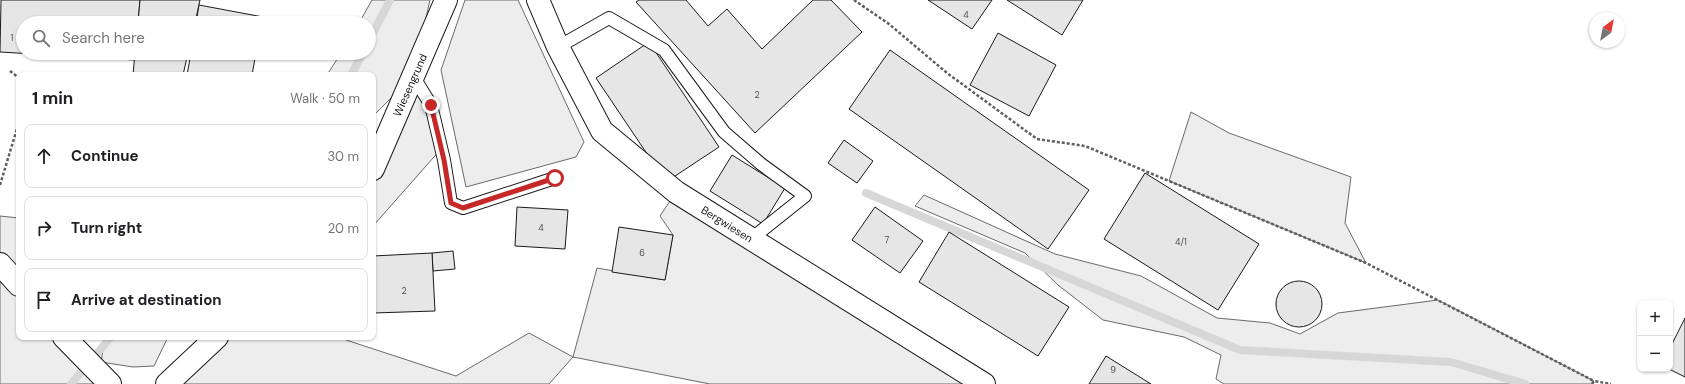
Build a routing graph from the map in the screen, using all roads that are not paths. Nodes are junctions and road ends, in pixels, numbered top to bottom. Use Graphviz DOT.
graph roads {
  1 [pos="446,0"];
  2 [pos="538,0"];
  3 [pos="558,47"];
  4 [pos="413,76"];
  5 [pos="376,162"];
  6 [pos="555,178"];
  7 [pos="751,239"];
  8 [pos="0,264"];
  9 [pos="16,282"];
  10 [pos="67,340"];
  11 [pos="215,340"];
  12 [pos="110,384"];
  13 [pos="167,384"];
  14 [pos="984,384"];
  1 -- 4 [label="street, Wiesengrund"];
  2 -- 3 [label="street, Bergwiesen"];
  3 -- 7 [label="street, Bergwiesen"];
  3 -- 7 [label="lane"];
  4 -- 5 [label="street, Wiesengrund"];
  4 -- 6 [label="lane"];
  7 -- 14 [label="street, Bergwiesen"];
  8 -- 9 [label="street"];
  10 -- 12 [label="street"];
  11 -- 13 [label="street"];
}
